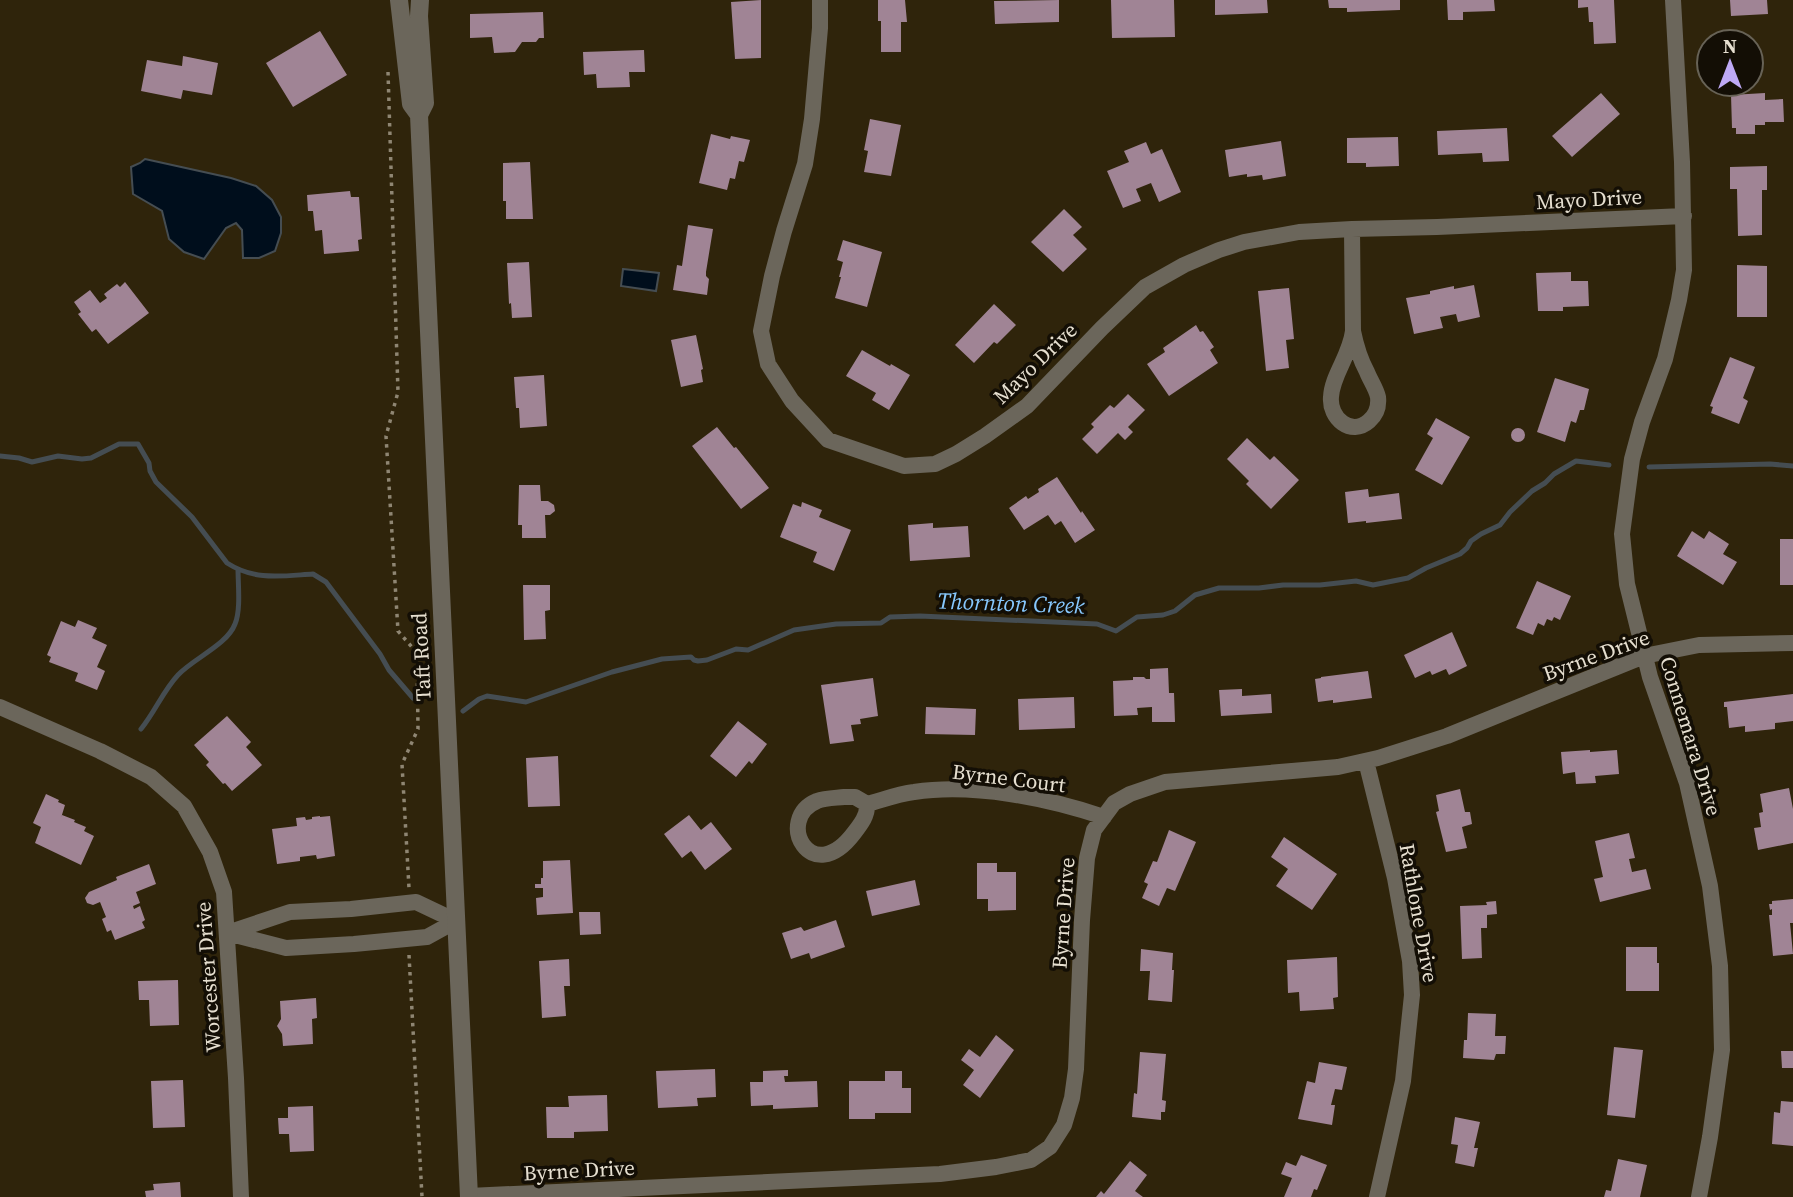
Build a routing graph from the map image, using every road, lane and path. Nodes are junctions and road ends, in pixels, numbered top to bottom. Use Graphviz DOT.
graph roads {
  1 [pos="399,0"];
  2 [pos="419,0"];
  3 [pos="820,0"];
  4 [pos="1673,0"];
  5 [pos="388,67"];
  6 [pos="419,115"];
  7 [pos="1684,216"];
  8 [pos="1352,229"];
  9 [pos="1353,331"];
  10 [pos="1793,643"];
  11 [pos="1644,656"];
  12 [pos="0,707"];
  13 [pos="1366,761"];
  14 [pos="867,804"];
  15 [pos="1104,817"];
  16 [pos="410,903"];
  17 [pos="456,920"];
  18 [pos="227,933"];
  19 [pos="408,939"];
  20 [pos="823,1180"];
  21 [pos="241,1197"];
  22 [pos="422,1197"];
  23 [pos="469,1197"];
  24 [pos="824,1197"];
  25 [pos="1377,1197"];
  26 [pos="1699,1197"];
  1 -- 6 [label="street, Taft Road"];
  2 -- 6 [label="street, Taft Road"];
  3 -- 8 [label="street, Mayo Drive"];
  4 -- 7 [label="street, Connemara Drive"];
  5 -- 16 [label="path"];
  6 -- 17 [label="street, Taft Road"];
  7 -- 8 [label="street, Mayo Drive"];
  7 -- 11 [label="street, Connemara Drive"];
  8 -- 9 [label="street"];
  9 -- 9 [label="street"];
  10 -- 11 [label="street, Byrne Drive"];
  11 -- 13 [label="street, Byrne Drive"];
  11 -- 26 [label="street, Connemara Drive"];
  12 -- 18 [label="street, Worcester Drive"];
  13 -- 15 [label="street, Byrne Drive"];
  13 -- 25 [label="street, Rathlone Drive"];
  14 -- 14 [label="street, Byrne Court"];
  14 -- 15 [label="street, Byrne Court"];
  15 -- 20 [label="street, Byrne Drive"];
  16 -- 17 [label="street"];
  16 -- 18 [label="street"];
  17 -- 19 [label="street"];
  17 -- 23 [label="street, Taft Road"];
  18 -- 19 [label="street"];
  18 -- 21 [label="street, Worcester Drive"];
  19 -- 22 [label="path"];
  20 -- 23 [label="street, Byrne Drive"];
  20 -- 24 [label="street"];
}
